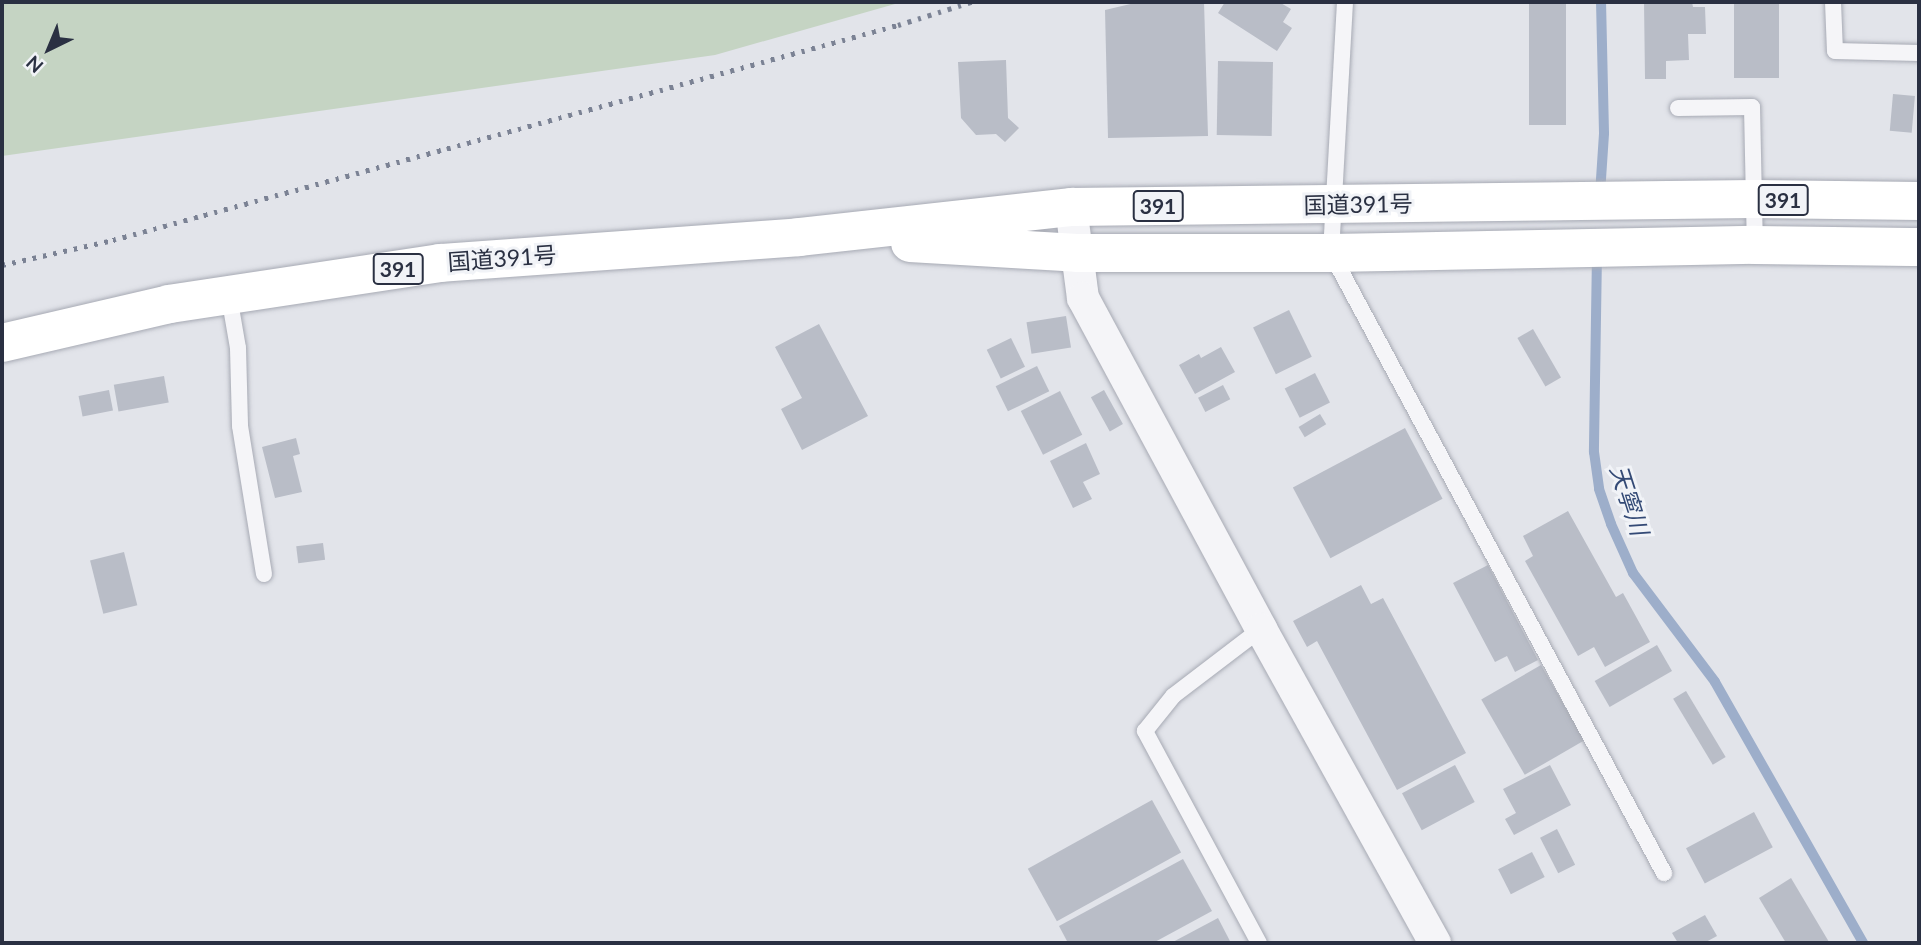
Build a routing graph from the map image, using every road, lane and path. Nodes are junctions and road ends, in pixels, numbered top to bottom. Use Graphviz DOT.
graph roads {
  1 [pos="1345,2"];
  2 [pos="1833,2"];
  3 [pos="1919,53"];
  4 [pos="1678,108"];
  5 [pos="1754,199"];
  6 [pos="1919,201"];
  7 [pos="1334,204"];
  8 [pos="1071,207"];
  9 [pos="799,237"];
  10 [pos="1755,245"];
  11 [pos="1919,247"];
  12 [pos="1077,253"];
  13 [pos="1331,253"];
  14 [pos="229,295"];
  15 [pos="2,343"];
  16 [pos="264,574"];
  17 [pos="1261,629"];
  18 [pos="1664,873"];
  19 [pos="1259,943"];
  20 [pos="1435,943"];
  1 -- 7 [label="lane"];
  2 -- 3 [label="lane"];
  4 -- 5 [label="lane"];
  5 -- 6 [label="highway, 国道391号 / 391"];
  5 -- 7 [label="highway, 国道391号 / 391"];
  5 -- 10 [label="lane"];
  7 -- 8 [label="highway, 国道391号 / 391"];
  7 -- 13 [label="lane"];
  8 -- 9 [label="highway, 国道391号 / 391"];
  8 -- 12 [label="street"];
  9 -- 12 [label="highway, 国道391号 / 391"];
  9 -- 14 [label="highway, 国道391号 / 391"];
  10 -- 11 [label="highway, 国道391号 / 391"];
  10 -- 13 [label="highway, 国道391号 / 391"];
  12 -- 13 [label="highway, 国道391号 / 391"];
  12 -- 17 [label="street"];
  13 -- 18 [label="lane"];
  14 -- 15 [label="highway, 国道391号 / 391"];
  14 -- 16 [label="lane"];
  17 -- 19 [label="lane"];
  17 -- 20 [label="street"];
}
